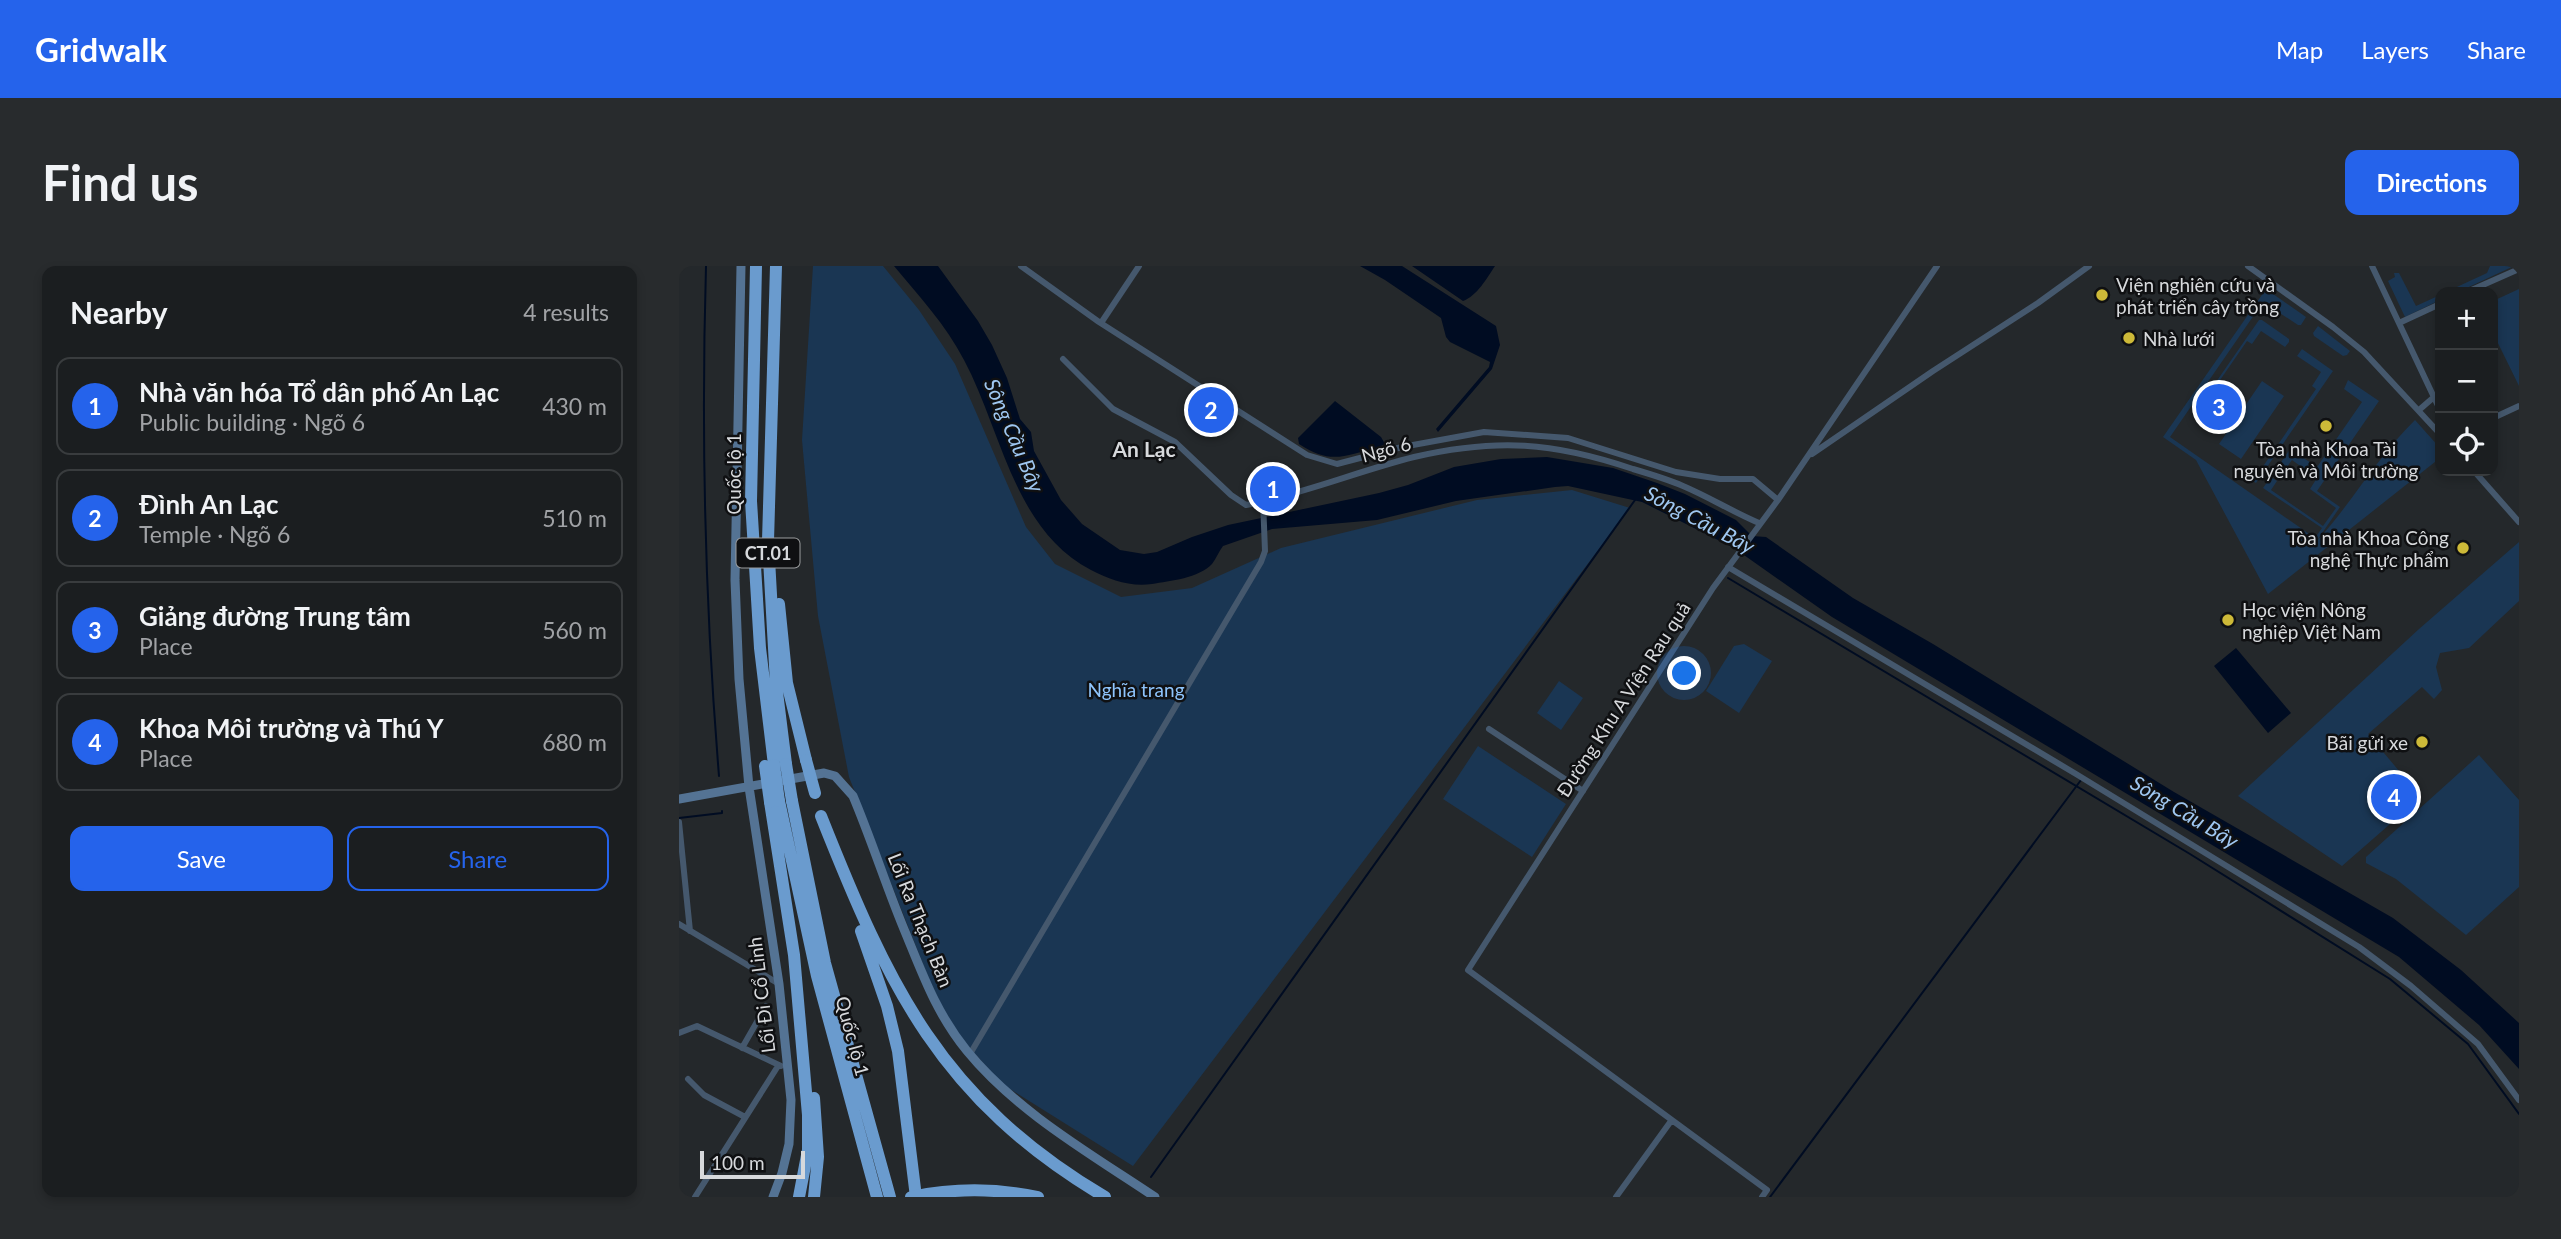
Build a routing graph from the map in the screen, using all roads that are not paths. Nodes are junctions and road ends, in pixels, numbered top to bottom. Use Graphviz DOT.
graph roads {
  1 [pos="741,266"];
  2 [pos="756,266"];
  3 [pos="776,266"];
  4 [pos="1021,266"];
  5 [pos="1139,266"];
  6 [pos="1937,266"];
  7 [pos="2089,266"];
  8 [pos="2248,266"];
  9 [pos="2372,266"];
  10 [pos="2519,269"];
  11 [pos="2478,287"];
  12 [pos="2435,306"];
  13 [pos="1101,323"];
  14 [pos="2399,323"];
  15 [pos="775,342"];
  16 [pos="1063,359"];
  17 [pos="2434,397"];
  18 [pos="2519,406"];
  19 [pos="2419,410"];
  20 [pos="2498,416"];
  21 [pos="2435,428"];
  22 [pos="1807,457"];
  23 [pos="2478,476"];
  24 [pos="1778,500"];
  25 [pos="1263,503"];
  26 [pos="2519,522"];
  27 [pos="1758,524"];
  28 [pos="1728,567"];
  29 [pos="1489,729"];
  30 [pos="775,765"];
  31 [pos="749,787"];
  32 [pos="1583,791"];
  33 [pos="679,799"];
  34 [pos="780,801"];
  35 [pos="679,816"];
  36 [pos="821,816"];
  37 [pos="679,822"];
  38 [pos="681,862"];
  39 [pos="679,924"];
  40 [pos="690,931"];
  41 [pos="779,984"];
  42 [pos="796,987"];
  43 [pos="766,1006"];
  44 [pos="679,1033"];
  45 [pos="742,1048"];
  46 [pos="970,1054"];
  47 [pos="783,1066"];
  48 [pos="688,1079"];
  49 [pos="2519,1100"];
  50 [pos="745,1117"];
  51 [pos="1671,1121"];
  52 [pos="695,1197"];
  53 [pos="773,1197"];
  54 [pos="799,1197"];
  55 [pos="814,1197"];
  56 [pos="877,1197"];
  57 [pos="890,1197"];
  58 [pos="914,1197"];
  59 [pos="1038,1197"];
  60 [pos="1105,1197"];
  61 [pos="1155,1197"];
  62 [pos="1616,1197"];
  63 [pos="1762,1197"];
  1 -- 31 [label="main road, Lối Đi Cổ Linh"];
  2 -- 30 [label="highway, Quốc lộ 1 / CT.01"];
  3 -- 15 [label="highway, Quốc lộ 1 / CT.01"];
  4 -- 13 [label="street"];
  5 -- 13 [label="street"];
  6 -- 22 [label="street, Đường Khu A Viện Rau quả"];
  7 -- 22 [label="street"];
  8 -- 19 [label="street"];
  9 -- 14 [label="street"];
  10 -- 11 [label="street"];
  12 -- 14 [label="street"];
  13 -- 24 [label="street"];
  14 -- 17 [label="street"];
  15 -- 30 [label="highway, Quốc lộ 1 / CT.01"];
  15 -- 36 [label="highway, bridge"];
  16 -- 25 [label="street, Ngõ 6"];
  17 -- 19 [label="street"];
  18 -- 20 [label="street"];
  19 -- 21 [label="street"];
  22 -- 24 [label="street, Đường Khu A Viện Rau quả"];
  23 -- 26 [label="street"];
  24 -- 27 [label="street, Đường Khu A Viện Rau quả"];
  25 -- 27 [label="street, Ngõ 6"];
  25 -- 46 [label="street"];
  27 -- 28 [label="street, Đường Khu A Viện Rau quả"];
  28 -- 32 [label="street, Đường Khu A Viện Rau quả"];
  28 -- 49 [label="street"];
  29 -- 32 [label="street"];
  30 -- 34 [label="highway, CT.01, bridge"];
  31 -- 33 [label="main road"];
  31 -- 41 [label="main road, Lối Đi Cổ Linh"];
  31 -- 46 [label="main road, Lối Ra Thạch Bàn"];
  32 -- 51 [label="street, Đường Khu A Viện Rau quả"];
  34 -- 42 [label="highway"];
  34 -- 56 [label="highway, Quốc lộ 1 / CT.01"];
  34 -- 57 [label="highway, Quốc lộ 1 / CT.01"];
  35 -- 37 [label="street"];
  36 -- 58 [label="highway"];
  36 -- 60 [label="highway"];
  37 -- 38 [label="street"];
  38 -- 40 [label="street"];
  39 -- 40 [label="street"];
  40 -- 41 [label="street"];
  41 -- 47 [label="main road, Lối Đi Cổ Linh"];
  42 -- 54 [label="highway"];
  42 -- 55 [label="highway"];
  43 -- 45 [label="street"];
  44 -- 45 [label="street"];
  45 -- 47 [label="street"];
  46 -- 61 [label="main road, Lối Ra Thạch Bàn"];
  47 -- 50 [label="street"];
  47 -- 53 [label="main road, Lối Đi Cổ Linh"];
  48 -- 50 [label="street"];
  50 -- 52 [label="street"];
  51 -- 62 [label="street"];
  51 -- 63 [label="street"];
  58 -- 59 [label="highway, bridge"];
}
